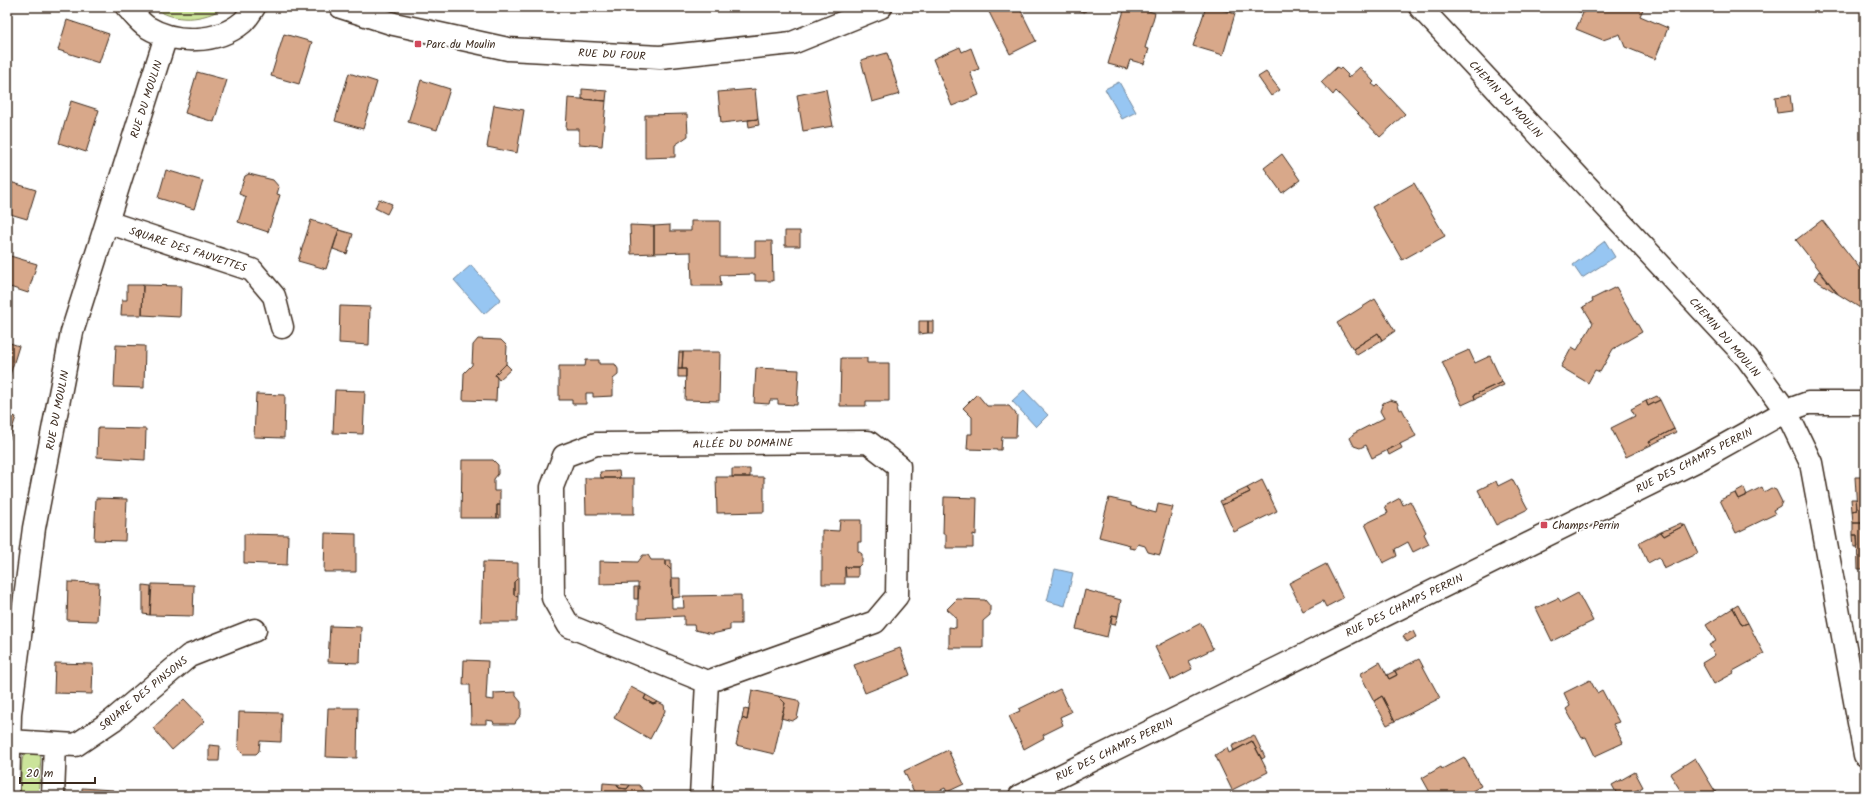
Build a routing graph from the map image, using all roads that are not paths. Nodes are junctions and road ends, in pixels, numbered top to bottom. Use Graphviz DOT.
graph roads {
  1 [pos="127,7"];
  2 [pos="254,7"];
  3 [pos="341,7"];
  4 [pos="881,7"];
  5 [pos="1420,7"];
  6 [pos="166,36"];
  7 [pos="107,222"];
  8 [pos="282,327"];
  9 [pos="1865,403"];
  10 [pos="1786,411"];
  11 [pos="255,630"];
  12 [pos="707,682"];
  13 [pos="9,741"];
  14 [pos="55,744"];
  15 [pos="1865,755"];
  16 [pos="8,796"];
  17 [pos="53,796"];
  18 [pos="701,796"];
  19 [pos="1020,796"];
  1 -- 6 [label="street"];
  2 -- 6 [label="street"];
  3 -- 4 [label="street, RUE DU FOUR"];
  5 -- 10 [label="street, CHEMIN DU MOULIN"];
  6 -- 7 [label="street, RUE DU MOULIN"];
  7 -- 8 [label="street, SQUARE DES FAUVETTES"];
  7 -- 13 [label="street, RUE DU MOULIN"];
  9 -- 10 [label="street, RUE DES CHAMPS PERRIN"];
  10 -- 15 [label="street, CHEMIN DU MOULIN"];
  10 -- 19 [label="street, RUE DES CHAMPS PERRIN"];
  11 -- 14 [label="street, SQUARE DES PINSONS"];
  12 -- 12 [label="street, ALLÉE DU DOMAINE"];
  12 -- 18 [label="street"];
  13 -- 14 [label="street, SQUARE DES PINSONS"];
  13 -- 16 [label="street, RUE DU MOULIN"];
  14 -- 17 [label="street"];
}
